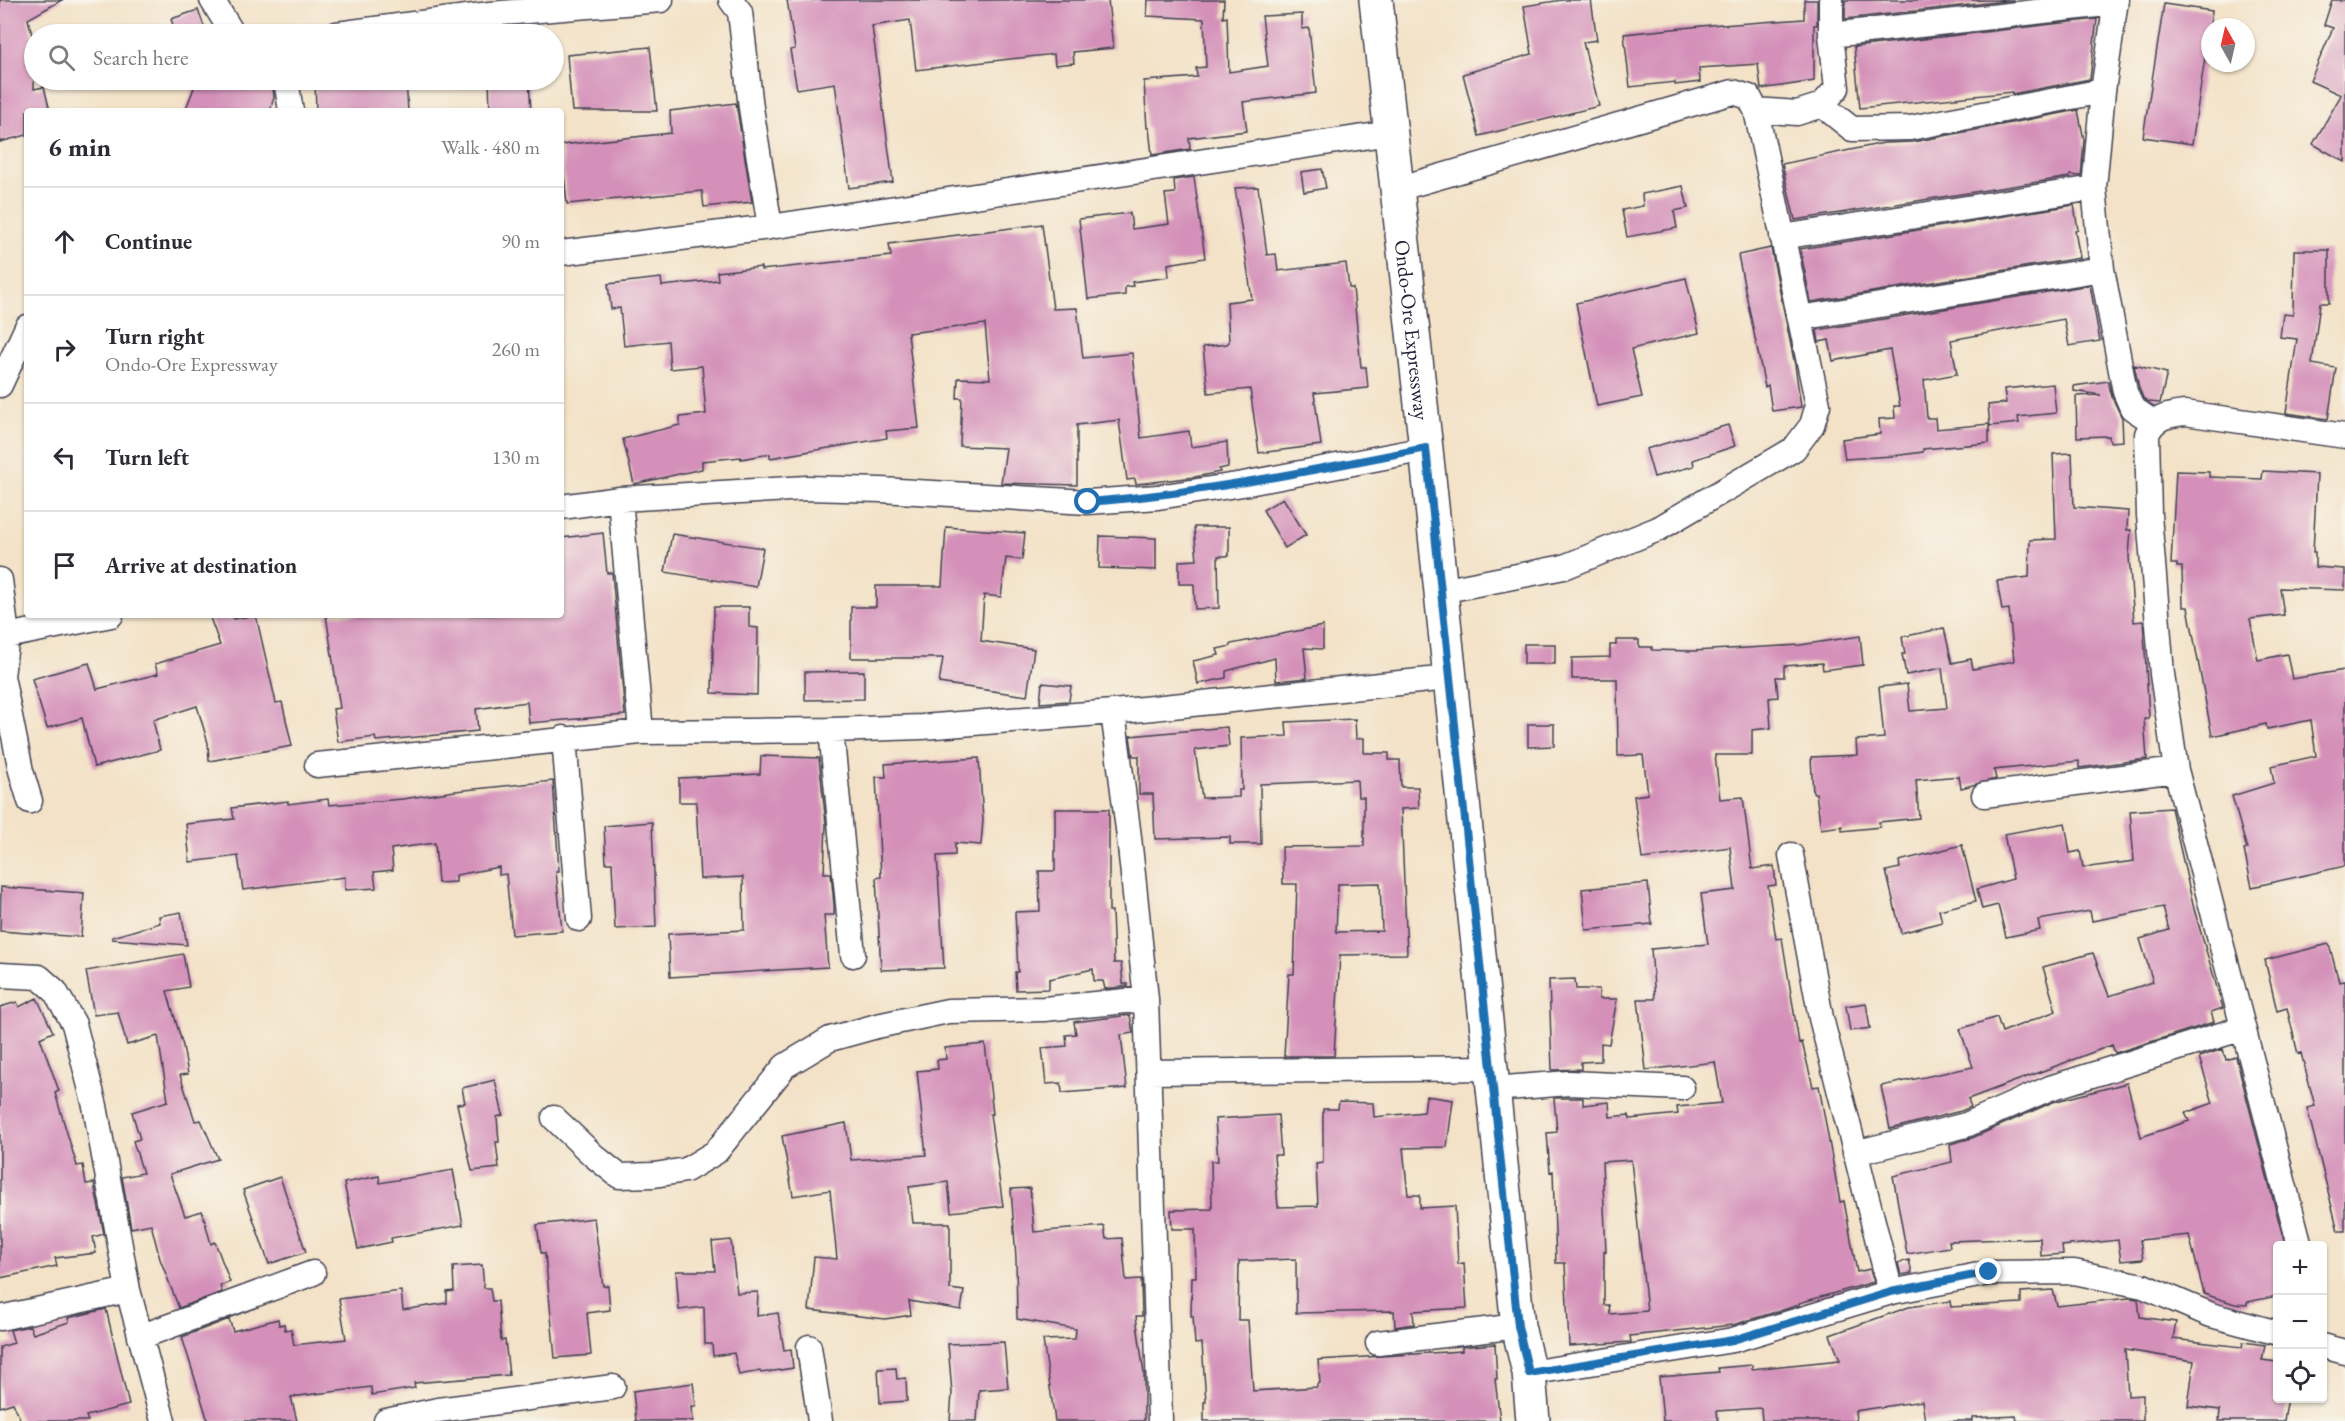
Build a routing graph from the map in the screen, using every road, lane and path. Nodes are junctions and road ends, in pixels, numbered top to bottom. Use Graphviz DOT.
graph roads {
  1 [pos="212,0"];
  2 [pos="661,0"];
  3 [pos="731,0"];
  4 [pos="1831,0"];
  5 [pos="1379,1"];
  6 [pos="2115,2"];
  7 [pos="226,24"];
  8 [pos="415,24"];
  9 [pos="1832,35"];
  10 [pos="288,90"];
  11 [pos="2103,91"];
  12 [pos="1822,105"];
  13 [pos="291,108"];
  14 [pos="1756,110"];
  15 [pos="1390,133"];
  16 [pos="2094,188"];
  17 [pos="1397,189"];
  18 [pos="771,227"];
  19 [pos="1782,237"];
  20 [pos="564,254"];
  21 [pos="2102,269"];
  22 [pos="1800,318"];
  23 [pos="24,333"];
  24 [pos="0,385"];
  25 [pos="2153,422"];
  26 [pos="2345,436"];
  27 [pos="1426,448"];
  28 [pos="620,499"];
  29 [pos="564,507"];
  30 [pos="0,580"];
  31 [pos="1441,591"];
  32 [pos="96,618"];
  33 [pos="7,636"];
  34 [pos="1449,678"];
  35 [pos="1113,712"];
  36 [pos="831,730"];
  37 [pos="641,732"];
  38 [pos="564,738"];
  39 [pos="317,765"];
  40 [pos="2176,770"];
  41 [pos="1984,795"];
  42 [pos="30,801"];
  43 [pos="1791,855"];
  44 [pos="579,919"];
  45 [pos="852,955"];
  46 [pos="0,975"];
  47 [pos="1146,999"];
  48 [pos="2243,1028"];
  49 [pos="1149,1072"];
  50 [pos="1492,1079"];
  51 [pos="1682,1088"];
  52 [pos="554,1118"];
  53 [pos="1855,1153"];
  54 [pos="2299,1241"];
  55 [pos="313,1273"];
  56 [pos="128,1290"];
  57 [pos="1891,1292"];
  58 [pos="0,1318"];
  59 [pos="1518,1326"];
  60 [pos="2273,1333"];
  61 [pos="140,1337"];
  62 [pos="1378,1343"];
  63 [pos="809,1347"];
  64 [pos="2327,1347"];
  65 [pos="2345,1352"];
  66 [pos="1529,1373"];
  67 [pos="613,1388"];
  68 [pos="163,1421"];
  69 [pos="386,1421"];
  70 [pos="820,1421"];
  71 [pos="1160,1421"];
  72 [pos="1533,1421"];
  1 -- 7 [label="street"];
  2 -- 8 [label="street"];
  3 -- 18 [label="street"];
  4 -- 9 [label="street"];
  5 -- 15 [label="main road, Ondo-Ore Expressway"];
  6 -- 9 [label="street"];
  6 -- 11 [label="street"];
  9 -- 12 [label="street"];
  10 -- 13 [label="street"];
  11 -- 12 [label="street"];
  11 -- 16 [label="street"];
  12 -- 14 [label="street"];
  14 -- 17 [label="street"];
  14 -- 19 [label="street"];
  15 -- 17 [label="main road, Ondo-Ore Expressway"];
  15 -- 18 [label="street"];
  16 -- 19 [label="street"];
  16 -- 21 [label="street"];
  17 -- 27 [label="main road, Ondo-Ore Expressway"];
  18 -- 20 [label="street"];
  19 -- 22 [label="street"];
  21 -- 22 [label="street"];
  21 -- 25 [label="street"];
  22 -- 31 [label="street"];
  23 -- 24 [label="street"];
  25 -- 26 [label="street"];
  25 -- 40 [label="street"];
  27 -- 28 [label="street"];
  27 -- 31 [label="main road, Ondo-Ore Expressway"];
  28 -- 29 [label="street"];
  28 -- 37 [label="street"];
  30 -- 33 [label="street"];
  31 -- 34 [label="main road, Ondo-Ore Expressway"];
  32 -- 33 [label="street"];
  33 -- 42 [label="street"];
  34 -- 35 [label="street"];
  34 -- 50 [label="main road, Ondo-Ore Expressway"];
  35 -- 36 [label="street"];
  35 -- 47 [label="street"];
  36 -- 37 [label="street"];
  36 -- 45 [label="street"];
  37 -- 38 [label="street"];
  38 -- 39 [label="street"];
  38 -- 44 [label="street"];
  40 -- 41 [label="street"];
  40 -- 48 [label="street"];
  43 -- 53 [label="street"];
  46 -- 56 [label="street"];
  47 -- 49 [label="street"];
  47 -- 52 [label="street"];
  48 -- 53 [label="street"];
  48 -- 54 [label="street"];
  49 -- 50 [label="street"];
  49 -- 71 [label="street"];
  50 -- 51 [label="street"];
  50 -- 59 [label="main road, Ondo-Ore Expressway"];
  53 -- 57 [label="street"];
  55 -- 61 [label="street"];
  56 -- 58 [label="street"];
  56 -- 61 [label="street"];
  57 -- 60 [label="street"];
  57 -- 66 [label="street"];
  59 -- 62 [label="street"];
  59 -- 66 [label="main road, Ondo-Ore Expressway"];
  61 -- 68 [label="street"];
  63 -- 70 [label="street"];
  64 -- 65 [label="street"];
  66 -- 72 [label="main road, Ondo-Ore Expressway"];
  67 -- 69 [label="street"];
}
